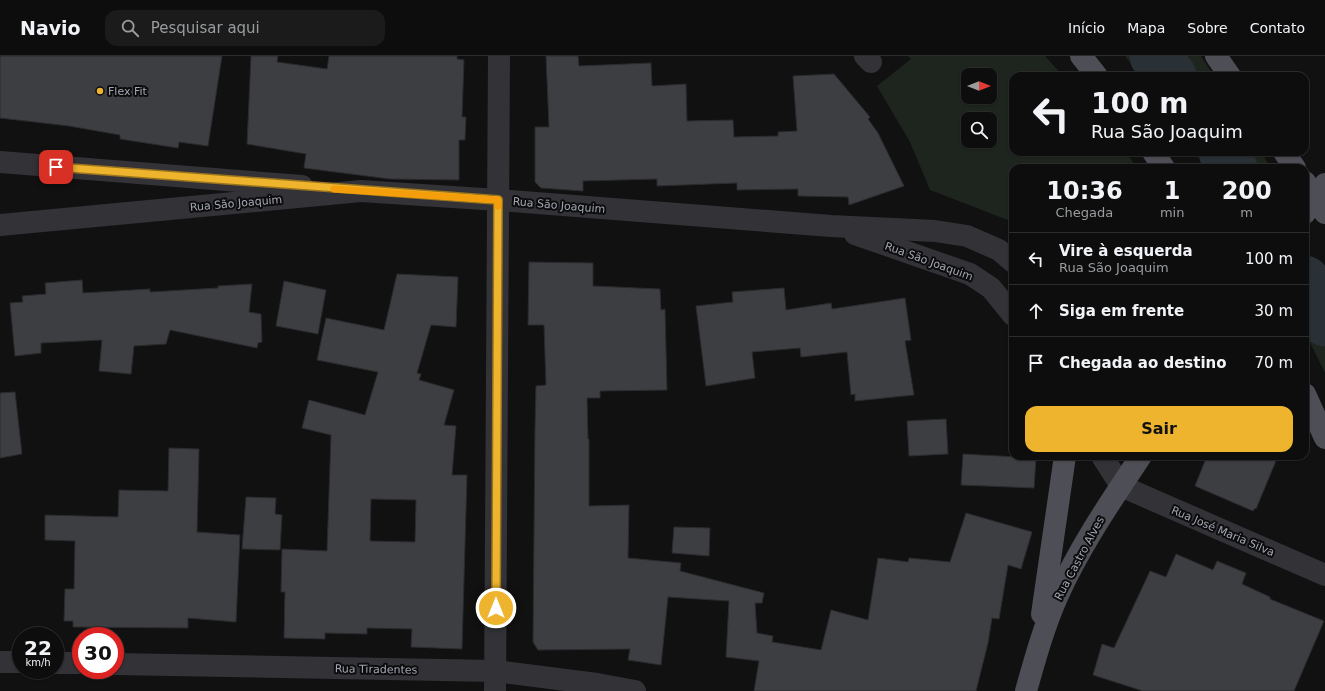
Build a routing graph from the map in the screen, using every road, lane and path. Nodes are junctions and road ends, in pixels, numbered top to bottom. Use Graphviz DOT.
graph roads {
  1 [pos="498,56"];
  2 [pos="1082,56"];
  3 [pos="1216,56"];
  4 [pos="1093,72"];
  5 [pos="1227,72"];
  6 [pos="0,162"];
  7 [pos="361,191"];
  8 [pos="498,200"];
  9 [pos="0,225"];
  10 [pos="831,226"];
  11 [pos="1009,259"];
  12 [pos="1009,310"];
  13 [pos="1309,403"];
  14 [pos="1325,438"];
  15 [pos="1064,460"];
  16 [pos="1104,460"];
  17 [pos="1138,460"];
  18 [pos="1120,486"];
  19 [pos="1325,575"];
  20 [pos="1035,659"];
  21 [pos="0,662"];
  22 [pos="12,662"];
  23 [pos="124,664"];
  24 [pos="495,681"];
  25 [pos="635,691"];
  26 [pos="1026,691"];
  1 -- 8 [label="street"];
  2 -- 4 [label="main road"];
  3 -- 5 [label="main road"];
  6 -- 7 [label="street"];
  7 -- 8 [label="street, Rua São Joaquim"];
  7 -- 9 [label="street, Rua São Joaquim"];
  8 -- 10 [label="street, Rua São Joaquim"];
  8 -- 24 [label="street"];
  10 -- 11 [label="street, Rua São Joaquim"];
  10 -- 12 [label="street, Rua São Joaquim"];
  13 -- 14 [label="main road"];
  15 -- 20 [label="main road"];
  16 -- 18 [label="street"];
  17 -- 18 [label="main road, Rua Castro Alves"];
  18 -- 19 [label="street, Rua José Maria Silva"];
  18 -- 20 [label="main road, Rua Castro Alves"];
  20 -- 26 [label="main road, Rua Castro Alves"];
  21 -- 22 [label="street"];
  23 -- 24 [label="street, Rua Tiradentes"];
  24 -- 25 [label="street, Rua Tiradentes"];
}
